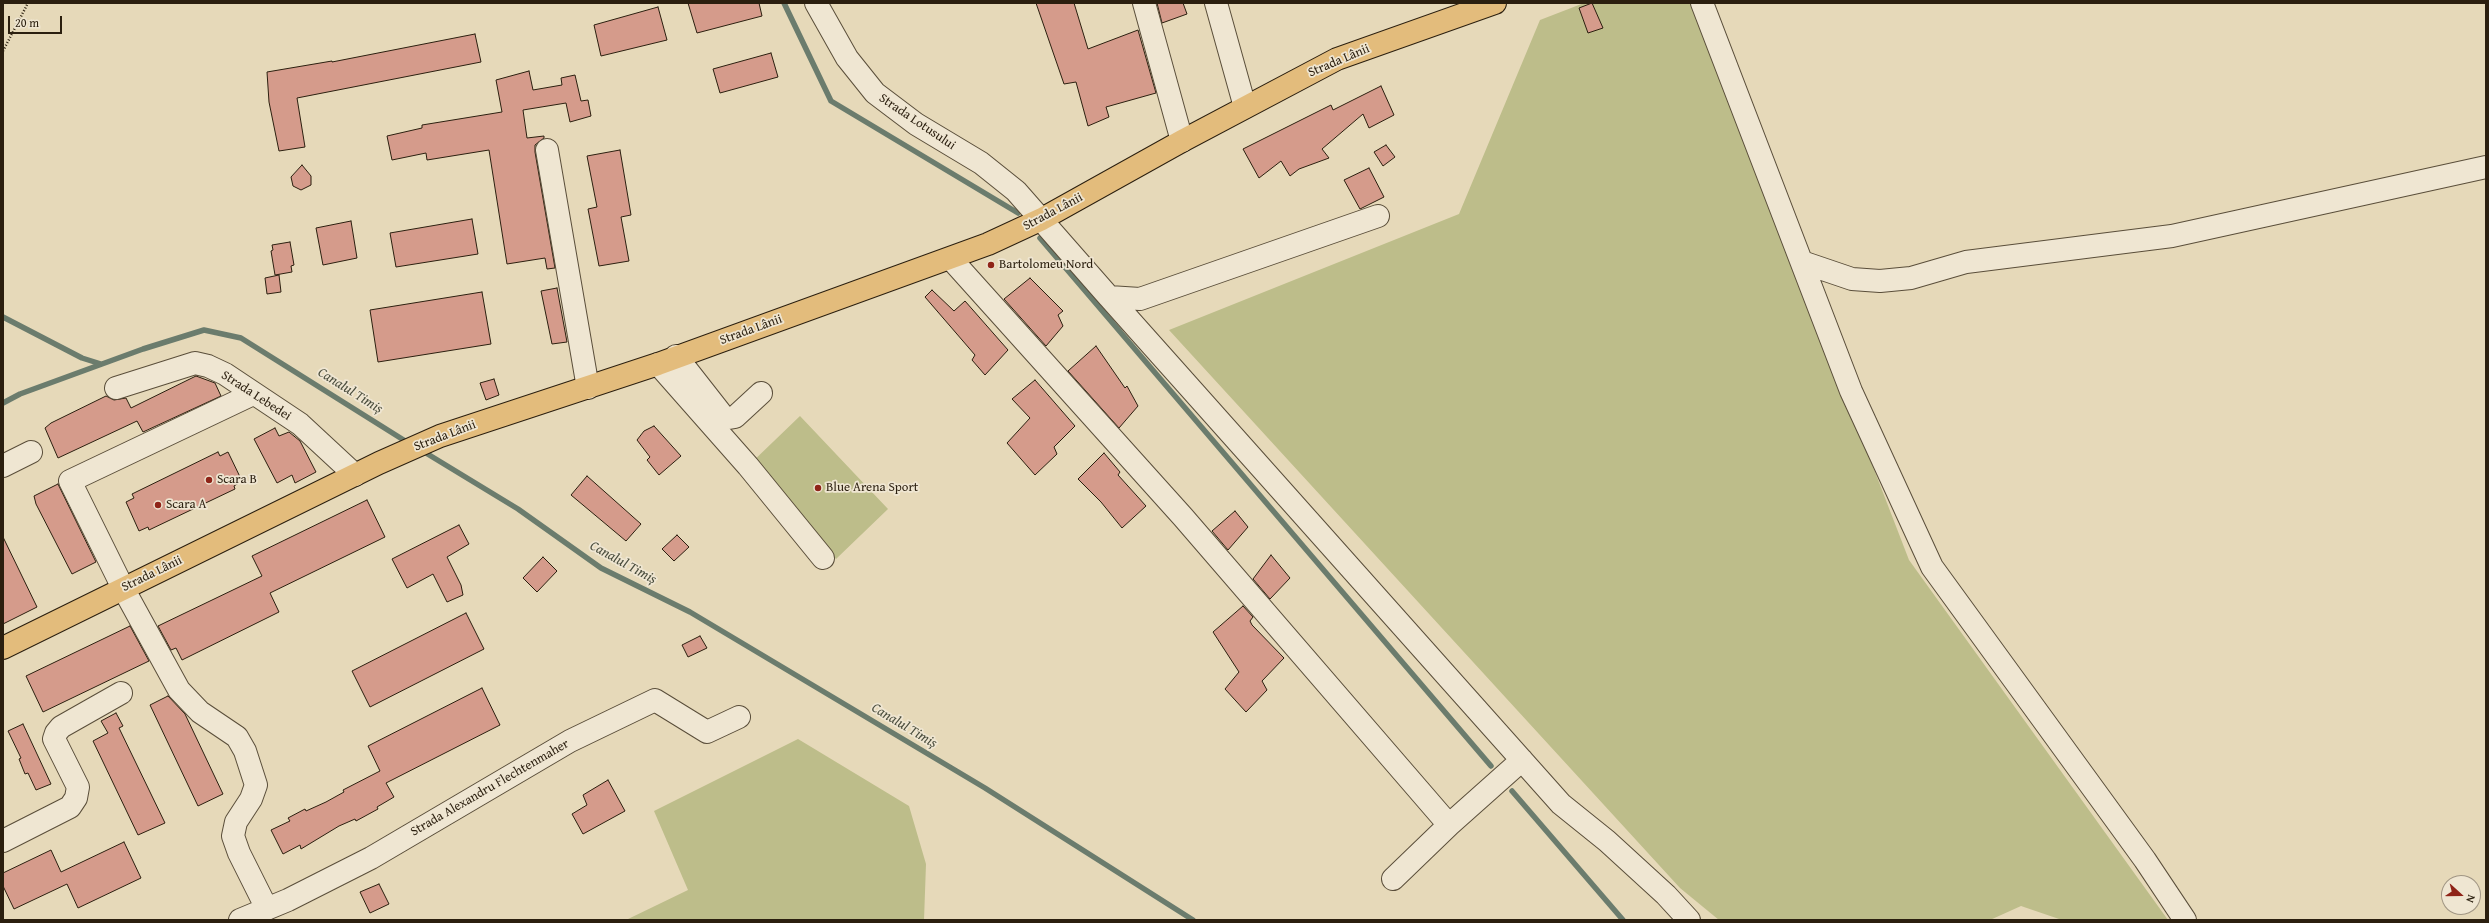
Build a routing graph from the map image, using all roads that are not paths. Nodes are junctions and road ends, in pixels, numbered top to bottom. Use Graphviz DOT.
graph roads {
  1 [pos="816,3"];
  2 [pos="1144,3"];
  3 [pos="1216,3"];
  4 [pos="1495,3"];
  5 [pos="1702,3"];
  6 [pos="1245,107"];
  7 [pos="1182,141"];
  8 [pos="547,150"];
  9 [pos="2486,167"];
  10 [pos="1378,216"];
  11 [pos="1042,219"];
  12 [pos="951,259"];
  13 [pos="1802,262"];
  14 [pos="1109,297"];
  15 [pos="667,360"];
  16 [pos="116,388"];
  17 [pos="588,388"];
  18 [pos="761,393"];
  19 [pos="252,394"];
  20 [pos="31,452"];
  21 [pos="3,466"];
  22 [pos="355,475"];
  23 [pos="823,558"];
  24 [pos="123,588"];
  25 [pos="3,648"];
  26 [pos="121,693"];
  27 [pos="739,717"];
  28 [pos="1522,760"];
  29 [pos="1448,825"];
  30 [pos="3,841"];
  31 [pos="1393,879"];
  32 [pos="267,909"];
  33 [pos="240,920"];
  34 [pos="1689,920"];
  35 [pos="2185,920"];
  1 -- 11 [label="street, Strada Lotusului"];
  2 -- 7 [label="street"];
  3 -- 6 [label="street"];
  4 -- 6 [label="main road, Strada Lânii"];
  5 -- 13 [label="street"];
  6 -- 7 [label="main road, Strada Lânii"];
  7 -- 11 [label="main road, Strada Lânii"];
  8 -- 17 [label="street"];
  9 -- 13 [label="street"];
  10 -- 14 [label="street"];
  11 -- 12 [label="main road, Strada Lânii"];
  11 -- 14 [label="street, Strada Lotusului"];
  12 -- 15 [label="main road, Strada Lânii"];
  12 -- 29 [label="street"];
  13 -- 35 [label="street"];
  14 -- 28 [label="street, Strada Lotusului"];
  15 -- 17 [label="main road, Strada Lânii"];
  15 -- 18 [label="street"];
  15 -- 23 [label="street"];
  16 -- 19 [label="street, Strada Lebedei"];
  17 -- 22 [label="main road, Strada Lânii"];
  19 -- 22 [label="street, Strada Lebedei"];
  19 -- 24 [label="street"];
  20 -- 21 [label="street"];
  22 -- 24 [label="main road, Strada Lânii"];
  24 -- 25 [label="main road, Strada Lânii"];
  24 -- 32 [label="street"];
  26 -- 30 [label="street"];
  27 -- 32 [label="street, Strada Alexandru Flechtenmaher"];
  28 -- 29 [label="street"];
  28 -- 34 [label="street, Strada Lotusului"];
  29 -- 31 [label="street"];
  32 -- 33 [label="street, Strada Alexandru Flechtenmaher"];
}
